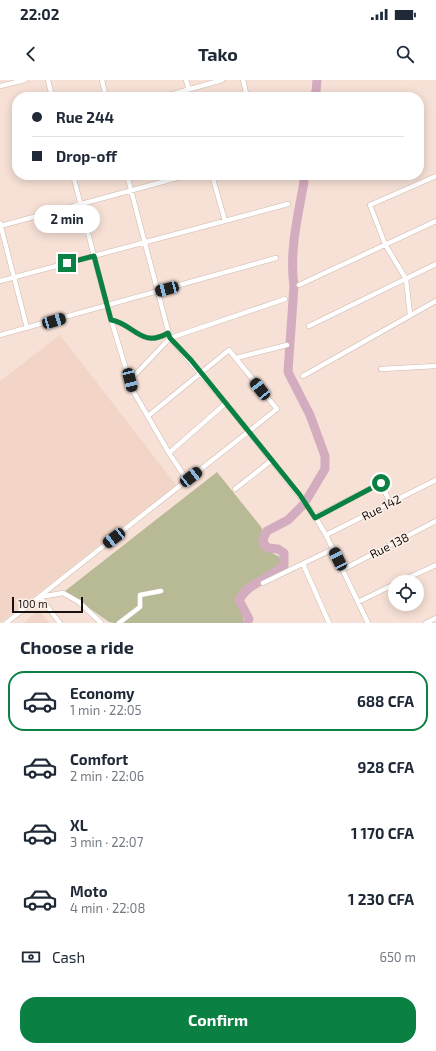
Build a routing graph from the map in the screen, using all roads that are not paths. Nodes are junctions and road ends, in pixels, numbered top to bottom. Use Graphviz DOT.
graph roads {
  1 [pos="25,80"];
  2 [pos="48,80"];
  3 [pos="102,80"];
  4 [pos="186,80"];
  5 [pos="222,80"];
  6 [pos="243,80"];
  7 [pos="0,86"];
  8 [pos="189,90"];
  9 [pos="51,92"];
  10 [pos="105,92"];
  11 [pos="181,92"];
  12 [pos="246,92"];
  13 [pos="436,176"];
  14 [pos="74,180"];
  15 [pos="128,180"];
  16 [pos="170,180"];
  17 [pos="213,180"];
  18 [pos="131,191"];
  19 [pos="80,204"];
  20 [pos="288,204"];
  21 [pos="225,221"];
  22 [pos="436,221"];
  23 [pos="0,225"];
  24 [pos="144,242"];
  25 [pos="385,244"];
  26 [pos="94,256"];
  27 [pos="276,258"];
  28 [pos="436,264"];
  29 [pos="14,277"];
  30 [pos="406,279"];
  31 [pos="0,281"];
  32 [pos="300,285"];
  33 [pos="158,292"];
  34 [pos="285,299"];
  35 [pos="436,301"];
  36 [pos="107,306"];
  37 [pos="410,315"];
  38 [pos="111,320"];
  39 [pos="309,326"];
  40 [pos="27,328"];
  41 [pos="168,333"];
  42 [pos="0,336"];
  43 [pos="170,338"];
  44 [pos="287,345"];
  45 [pos="236,358"];
  46 [pos="436,366"];
  47 [pos="381,369"];
  48 [pos="201,373"];
  49 [pos="303,376"];
  50 [pos="130,380"];
  51 [pos="226,403"];
  52 [pos="148,416"];
  53 [pos="249,431"];
  54 [pos="169,453"];
  55 [pos="272,460"];
  56 [pos="187,480"];
  57 [pos="436,480"];
  58 [pos="235,489"];
  59 [pos="390,503"];
  60 [pos="314,515"];
  61 [pos="436,521"];
  62 [pos="326,535"];
  63 [pos="333,549"];
  64 [pos="303,564"];
  65 [pos="436,565"];
  66 [pos="342,570"];
  67 [pos="415,575"];
  68 [pos="263,583"];
  69 [pos="388,587"];
  70 [pos="162,591"];
  71 [pos="40,597"];
  72 [pos="358,602"];
  73 [pos="436,618"];
  74 [pos="6,623"];
  75 [pos="60,623"];
  76 [pos="102,623"];
  77 [pos="119,623"];
  78 [pos="328,623"];
  79 [pos="368,623"];
  80 [pos="426,623"];
  1 -- 7 [label="street"];
  2 -- 9 [label="street"];
  3 -- 10 [label="street"];
  4 -- 8 [label="street"];
  5 -- 8 [label="street"];
  6 -- 12 [label="street"];
  8 -- 11 [label="street"];
  13 -- 25 [label="street"];
  14 -- 19 [label="street"];
  15 -- 18 [label="street"];
  16 -- 18 [label="street"];
  17 -- 21 [label="street"];
  18 -- 19 [label="street"];
  18 -- 24 [label="street"];
  19 -- 23 [label="street"];
  19 -- 26 [label="street"];
  20 -- 21 [label="street"];
  21 -- 24 [label="street"];
  22 -- 25 [label="street"];
  23 -- 29 [label="street"];
  24 -- 26 [label="street"];
  24 -- 33 [label="street"];
  25 -- 30 [label="street"];
  25 -- 32 [label="street"];
  26 -- 29 [label="street"];
  26 -- 36 [label="street"];
  27 -- 33 [label="street"];
  28 -- 30 [label="street"];
  29 -- 31 [label="street"];
  29 -- 40 [label="street"];
  30 -- 37 [label="street"];
  30 -- 39 [label="street"];
  33 -- 36 [label="street"];
  33 -- 41 [label="street"];
  34 -- 43 [label="street"];
  35 -- 37 [label="street"];
  36 -- 38 [label="street"];
  36 -- 40 [label="street"];
  37 -- 49 [label="street"];
  38 -- 41 [label="street"];
  38 -- 50 [label="street"];
  40 -- 42 [label="street"];
  41 -- 43 [label="street"];
  43 -- 48 [label="street"];
  43 -- 50 [label="street"];
  44 -- 45 [label="street"];
  45 -- 48 [label="street"];
  45 -- 53 [label="street"];
  46 -- 47 [label="street"];
  48 -- 51 [label="street"];
  48 -- 52 [label="street"];
  50 -- 52 [label="street"];
  51 -- 53 [label="street"];
  51 -- 54 [label="street"];
  52 -- 54 [label="street"];
  53 -- 55 [label="street"];
  53 -- 56 [label="street"];
  54 -- 56 [label="street"];
  55 -- 58 [label="street"];
  55 -- 60 [label="street"];
  56 -- 71 [label="street"];
  57 -- 59 [label="street, Rue 142"];
  59 -- 60 [label="street"];
  59 -- 62 [label="street, Rue 142"];
  60 -- 62 [label="street"];
  61 -- 66 [label="street, Rue 138"];
  62 -- 63 [label="street"];
  63 -- 64 [label="street"];
  63 -- 66 [label="street"];
  64 -- 68 [label="street"];
  64 -- 78 [label="street"];
  65 -- 67 [label="street"];
  66 -- 72 [label="street"];
  69 -- 72 [label="street"];
  70 -- 77 [label="street"];
  71 -- 74 [label="street"];
  71 -- 75 [label="street"];
  71 -- 76 [label="street"];
  72 -- 79 [label="street"];
  73 -- 80 [label="street"];
}
